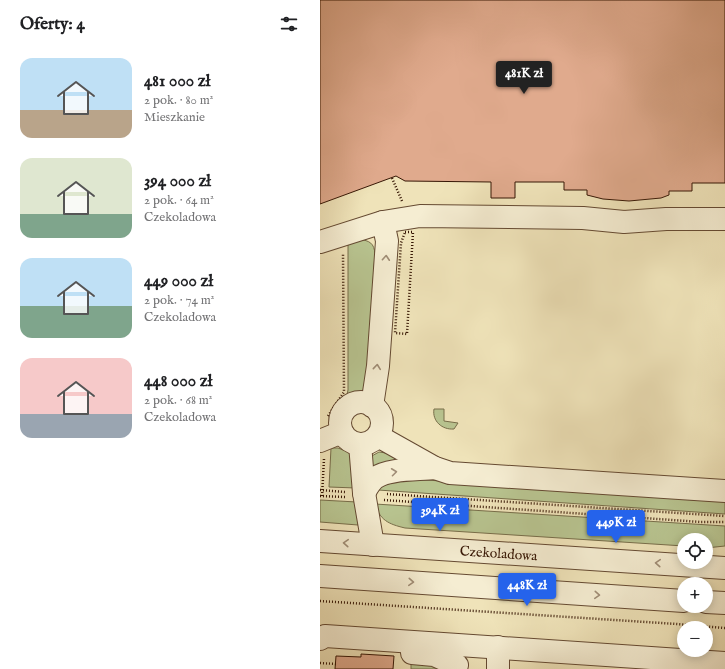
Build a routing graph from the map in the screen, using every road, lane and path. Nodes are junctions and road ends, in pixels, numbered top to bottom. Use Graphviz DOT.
graph roads {
  1 [pos="392,178"];
  2 [pos="402,201"];
  3 [pos="725,219"];
  4 [pos="384,222"];
  5 [pos="405,232"];
  6 [pos="320,242"];
  7 [pos="343,252"];
  8 [pos="395,333"];
  9 [pos="372,406"];
  10 [pos="328,438"];
  11 [pos="369,440"];
  12 [pos="435,468"];
  13 [pos="321,490"];
  14 [pos="725,491"];
  15 [pos="365,494"];
  16 [pos="321,496"];
  17 [pos="725,516"];
  18 [pos="725,522"];
  19 [pos="320,541"];
  20 [pos="373,545"];
  21 [pos="725,568"];
  22 [pos="320,576"];
  23 [pos="320,601"];
  24 [pos="677,601"];
  25 [pos="713,602"];
  26 [pos="725,603"];
  27 [pos="677,625"];
  28 [pos="713,627"];
  29 [pos="725,628"];
  30 [pos="322,637"];
  31 [pos="436,642"];
  32 [pos="498,647"];
  33 [pos="320,663"];
  34 [pos="725,663"];
  35 [pos="336,664"];
  36 [pos="671,664"];
  37 [pos="457,667"];
  38 [pos="498,669"];
  1 -- 2 [label="path"];
  3 -- 4 [label="street"];
  4 -- 6 [label="street"];
  9 -- 4 [label="street, one-way"];
  5 -- 8 [label="path"];
  7 -- 10 [label="path"];
  9 -- 10 [label="street"];
  9 -- 11 [label="street"];
  10 -- 11 [label="street"];
  10 -- 13 [label="path"];
  11 -- 12 [label="street"];
  11 -- 15 [label="street"];
  12 -- 14 [label="street"];
  15 -- 12 [label="street, one-way"];
  13 -- 15 [label="path"];
  13 -- 16 [label="path"];
  15 -- 16 [label="path"];
  15 -- 17 [label="path"];
  15 -- 18 [label="path"];
  15 -- 20 [label="street"];
  20 -- 19 [label="street, Czekoladowa, one-way"];
  21 -- 20 [label="street, Czekoladowa, one-way"];
  22 -- 24 [label="street, one-way"];
  23 -- 27 [label="path"];
  25 -- 26 [label="street"];
  28 -- 29 [label="path"];
  30 -- 31 [label="street"];
  30 -- 37 [label="street"];
  31 -- 32 [label="street"];
  31 -- 37 [label="street"];
  32 -- 36 [label="street"];
  32 -- 38 [label="street"];
  33 -- 35 [label="path"];
  34 -- 36 [label="street"];
}
